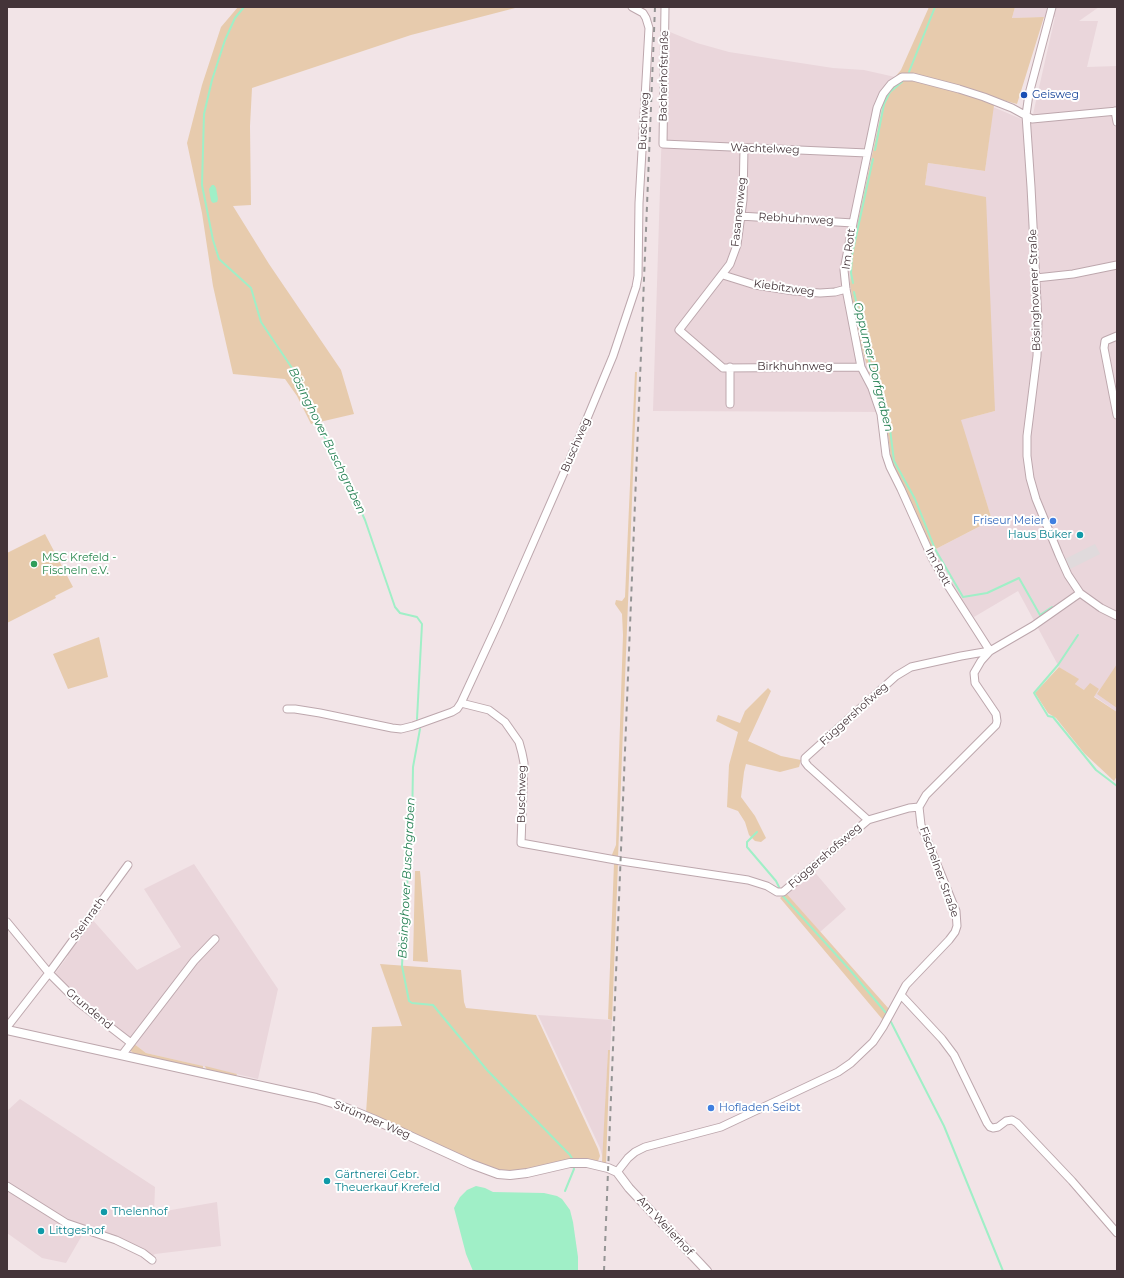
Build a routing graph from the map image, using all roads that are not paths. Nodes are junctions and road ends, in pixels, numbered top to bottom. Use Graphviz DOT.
graph roads {
  1 [pos="632,7"];
  2 [pos="665,7"];
  3 [pos="1052,7"];
  4 [pos="1116,111"];
  5 [pos="1026,115"];
  6 [pos="1117,122"];
  7 [pos="663,144"];
  8 [pos="744,148"];
  9 [pos="867,153"];
  10 [pos="740,216"];
  11 [pos="852,222"];
  12 [pos="1117,265"];
  13 [pos="723,275"];
  14 [pos="1036,278"];
  15 [pos="846,289"];
  16 [pos="679,330"];
  17 [pos="1117,336"];
  18 [pos="730,367"];
  19 [pos="861,367"];
  20 [pos="730,404"];
  21 [pos="1117,413"];
  22 [pos="1080,593"];
  23 [pos="1117,616"];
  24 [pos="990,651"];
  25 [pos="461,703"];
  26 [pos="287,709"];
  27 [pos="919,807"];
  28 [pos="868,820"];
  29 [pos="128,865"];
  30 [pos="777,892"];
  31 [pos="7,922"];
  32 [pos="216,939"];
  33 [pos="49,973"];
  34 [pos="901,995"];
  35 [pos="7,1028"];
  36 [pos="131,1043"];
  37 [pos="122,1055"];
  38 [pos="617,1172"];
  39 [pos="7,1186"];
  40 [pos="1117,1233"];
  41 [pos="152,1260"];
  42 [pos="707,1271"];
  1 -- 25 [label="street, Buschweg"];
  2 -- 7 [label="street, Bacherhofstraße"];
  3 -- 5 [label="street, Bösinghovener Straße"];
  4 -- 5 [label="street"];
  4 -- 6 [label="street"];
  5 -- 9 [label="street, Im Rott"];
  5 -- 14 [label="street, Bösinghovener Straße"];
  7 -- 8 [label="street, Wachtelweg"];
  8 -- 9 [label="street, Wachtelweg"];
  8 -- 10 [label="street, Fasanenweg"];
  9 -- 11 [label="street, Im Rott"];
  10 -- 11 [label="street, Rebhuhnweg"];
  10 -- 13 [label="street, Fasanenweg"];
  11 -- 15 [label="street, Im Rott"];
  12 -- 14 [label="street"];
  13 -- 15 [label="street, Kiebitzweg"];
  13 -- 16 [label="street, Fasanenweg"];
  14 -- 22 [label="street, Bösinghovener Straße"];
  15 -- 19 [label="street, Im Rott"];
  16 -- 18 [label="street, Birkhuhnweg"];
  17 -- 21 [label="street"];
  18 -- 19 [label="street, Birkhuhnweg"];
  18 -- 20 [label="street"];
  19 -- 24 [label="street, Im Rott"];
  22 -- 23 [label="street, Bösinghovener Straße"];
  22 -- 24 [label="street"];
  24 -- 27 [label="street"];
  24 -- 28 [label="street, Függershofweg"];
  25 -- 26 [label="street"];
  25 -- 30 [label="street, Buschweg"];
  27 -- 28 [label="street, Függershofsweg"];
  27 -- 34 [label="street, Fischelner Straße"];
  28 -- 30 [label="street, Függershofsweg"];
  29 -- 33 [label="street, Steinrath"];
  31 -- 33 [label="street, Grundend"];
  32 -- 36 [label="street"];
  33 -- 35 [label="street"];
  33 -- 36 [label="street, Grundend"];
  34 -- 38 [label="street, Fischelner Straße"];
  34 -- 40 [label="street"];
  35 -- 37 [label="street, Strümper Weg"];
  36 -- 37 [label="street"];
  37 -- 38 [label="street, Strümper Weg"];
  38 -- 42 [label="street, Am Weilerhof"];
  39 -- 41 [label="street"];
}
